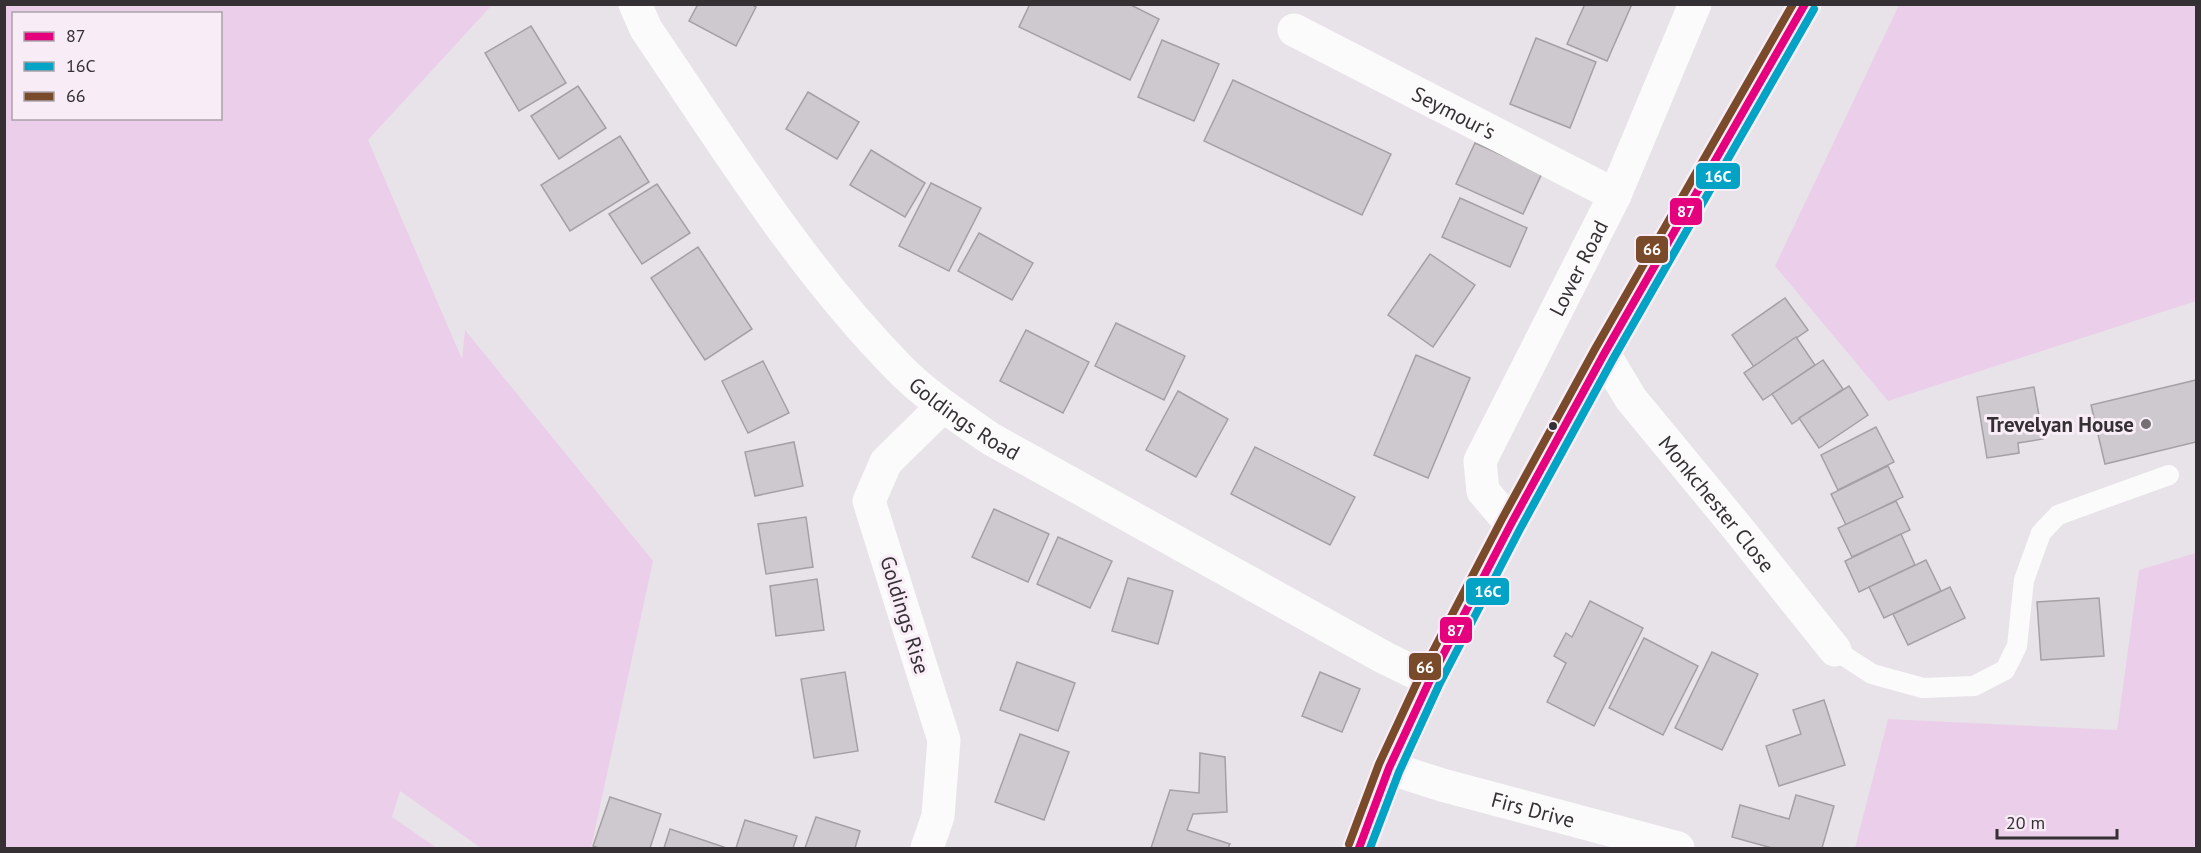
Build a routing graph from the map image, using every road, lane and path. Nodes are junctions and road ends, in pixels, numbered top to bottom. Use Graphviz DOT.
graph roads {
  1 [pos="635,4"];
  2 [pos="1695,4"];
  3 [pos="1805,4"];
  4 [pos="1294,30"];
  5 [pos="1615,195"];
  6 [pos="1604,354"];
  7 [pos="944,406"];
  8 [pos="2169,475"];
  9 [pos="1511,524"];
  10 [pos="1835,650"];
  11 [pos="1430,680"];
  12 [pos="1389,768"];
  13 [pos="927,849"];
  14 [pos="1359,849"];
  15 [pos="1678,849"];
  1 -- 7 [label="street, Goldings Road"];
  2 -- 5 [label="street, Lower Road"];
  3 -- 6 [label="street"];
  4 -- 5 [label="street, Seymour's"];
  5 -- 9 [label="street, Lower Road"];
  6 -- 9 [label="street"];
  6 -- 10 [label="street, Monkchester Close"];
  7 -- 11 [label="street, Goldings Road"];
  7 -- 13 [label="street, Goldings Rise"];
  8 -- 10 [label="lane"];
  9 -- 11 [label="street"];
  11 -- 12 [label="street"];
  12 -- 14 [label="street"];
  12 -- 15 [label="street, Firs Drive"];
}
